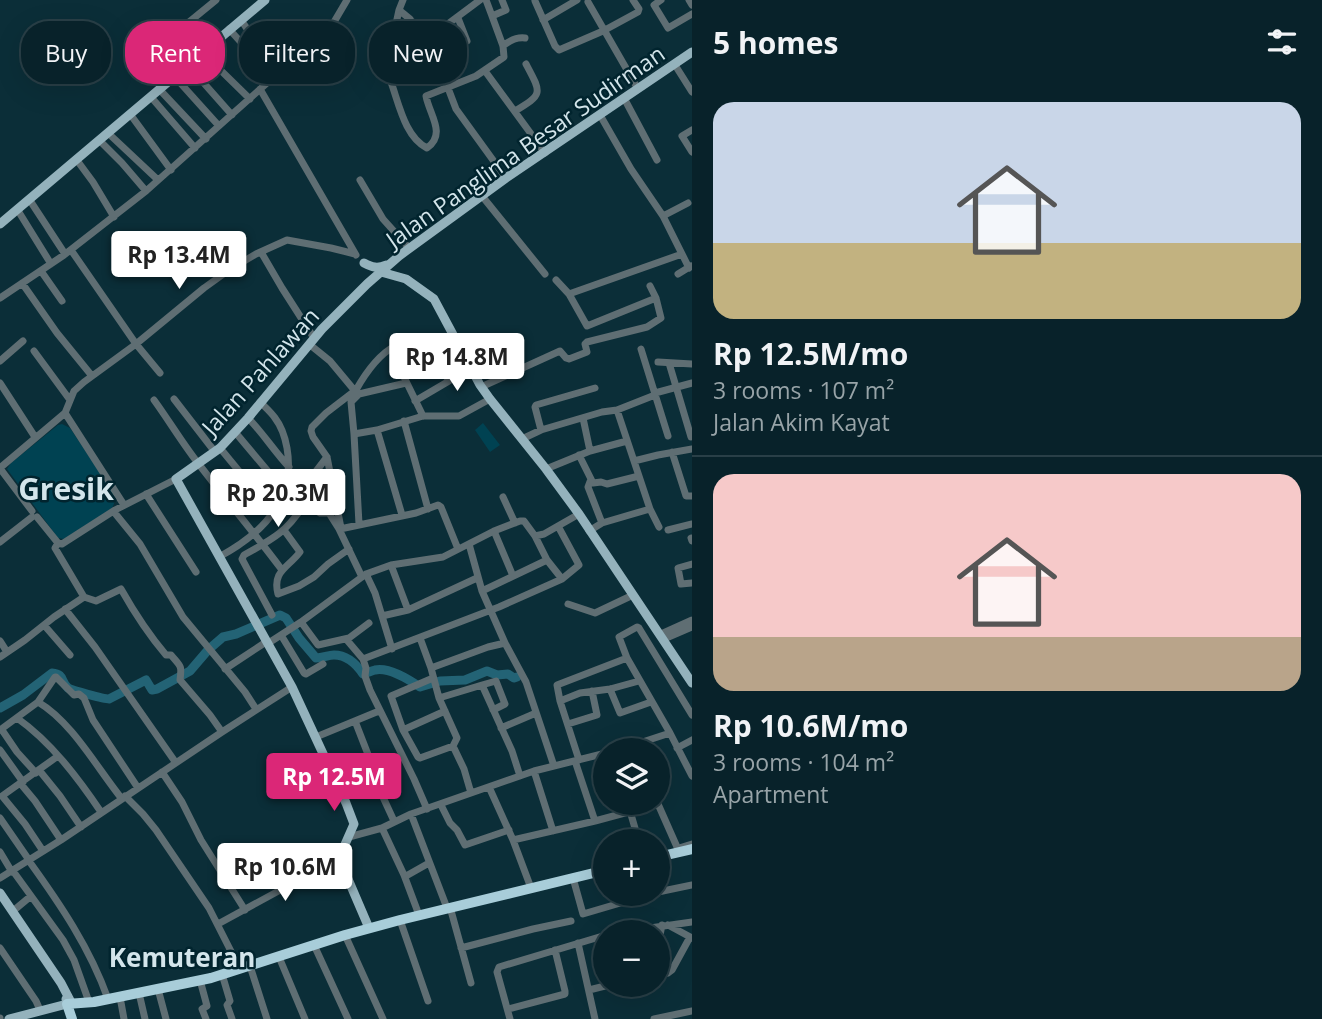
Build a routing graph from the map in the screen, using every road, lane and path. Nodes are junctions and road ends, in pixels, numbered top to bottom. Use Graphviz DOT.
graph roads {
  1 [pos="216,0"];
  2 [pos="265,0"];
  3 [pos="347,0"];
  4 [pos="403,0"];
  5 [pos="480,0"];
  6 [pos="486,0"];
  7 [pos="502,0"];
  8 [pos="578,0"];
  9 [pos="633,0"];
  10 [pos="661,0"];
  11 [pos="689,0"];
  12 [pos="535,1"];
  13 [pos="589,1"];
  14 [pos="692,5"];
  15 [pos="399,10"];
  16 [pos="692,14"];
  17 [pos="492,16"];
  18 [pos="458,18"];
  19 [pos="410,19"];
  20 [pos="241,20"];
  21 [pos="543,20"];
  22 [pos="190,21"];
  23 [pos="335,21"];
  24 [pos="397,21"];
  25 [pos="413,21"];
  26 [pos="454,21"];
  27 [pos="459,21"];
  28 [pos="229,29"];
  29 [pos="603,31"];
  30 [pos="225,32"];
  31 [pos="525,38"];
  32 [pos="239,40"];
  33 [pos="503,47"];
  34 [pos="692,52"];
  35 [pos="526,64"];
  36 [pos="675,65"];
  37 [pos="485,71"];
  38 [pos="225,75"];
  39 [pos="165,84"];
  40 [pos="181,84"];
  41 [pos="205,84"];
  42 [pos="266,84"];
  43 [pos="392,84"];
  44 [pos="445,84"];
  45 [pos="446,87"];
  46 [pos="260,89"];
  47 [pos="638,89"];
  48 [pos="692,92"];
  49 [pos="155,93"];
  50 [pos="624,98"];
  51 [pos="250,99"];
  52 [pos="515,111"];
  53 [pos="130,114"];
  54 [pos="232,115"];
  55 [pos="600,115"];
  56 [pos="219,126"];
  57 [pos="692,130"];
  58 [pos="108,133"];
  59 [pos="206,139"];
  60 [pos="99,140"];
  61 [pos="195,148"];
  62 [pos="692,152"];
  63 [pos="545,153"];
  64 [pos="76,159"];
  65 [pos="657,160"];
  66 [pos="171,170"];
  67 [pos="506,178"];
  68 [pos="158,180"];
  69 [pos="360,180"];
  70 [pos="146,191"];
  71 [pos="482,195"];
  72 [pos="29,199"];
  73 [pos="688,203"];
  74 [pos="17,209"];
  75 [pos="114,216"];
  76 [pos="663,216"];
  77 [pos="0,224"];
  78 [pos="345,237"];
  79 [pos="331,248"];
  80 [pos="409,248"];
  81 [pos="68,252"];
  82 [pos="261,252"];
  83 [pos="355,254"];
  84 [pos="682,254"];
  85 [pos="399,256"];
  86 [pos="364,263"];
  87 [pos="51,264"];
  88 [pos="690,267"];
  89 [pos="41,271"];
  90 [pos="381,272"];
  91 [pos="545,274"];
  92 [pos="678,274"];
  93 [pos="406,279"];
  94 [pos="556,280"];
  95 [pos="22,283"];
  96 [pos="366,284"];
  97 [pos="650,286"];
  98 [pos="569,295"];
  99 [pos="0,298"];
  100 [pos="656,298"];
  101 [pos="62,301"];
  102 [pos="589,326"];
  103 [pos="594,340"];
  104 [pos="23,341"];
  105 [pos="312,341"];
  106 [pos="136,344"];
  107 [pos="641,349"];
  108 [pos="34,351"];
  109 [pos="462,351"];
  110 [pos="436,360"];
  111 [pos="0,361"];
  112 [pos="658,362"];
  113 [pos="669,363"];
  114 [pos="692,364"];
  115 [pos="160,373"];
  116 [pos="92,376"];
  117 [pos="0,383"];
  118 [pos="406,383"];
  119 [pos="692,383"];
  120 [pos="481,387"];
  121 [pos="595,388"];
  122 [pos="676,388"];
  123 [pos="357,392"];
  124 [pos="655,394"];
  125 [pos="174,399"];
  126 [pos="490,399"];
  127 [pos="70,400"];
  128 [pos="154,400"];
  129 [pos="415,401"];
  130 [pos="260,402"];
  131 [pos="617,410"];
  132 [pos="65,413"];
  133 [pos="423,416"];
  134 [pos="248,418"];
  135 [pos="583,418"];
  136 [pos="404,421"];
  137 [pos="377,430"];
  138 [pos="541,430"];
  139 [pos="235,432"];
  140 [pos="354,434"];
  141 [pos="36,436"];
  142 [pos="668,436"];
  143 [pos="691,437"];
  144 [pos="522,439"];
  145 [pos="627,441"];
  146 [pos="692,449"];
  147 [pos="217,450"];
  148 [pos="590,452"];
  149 [pos="672,452"];
  150 [pos="579,455"];
  151 [pos="327,457"];
  152 [pos="634,461"];
  153 [pos="199,464"];
  154 [pos="0,466"];
  155 [pos="289,467"];
  156 [pos="546,469"];
  157 [pos="639,476"];
  158 [pos="176,479"];
  159 [pos="591,479"];
  160 [pos="286,490"];
  161 [pos="146,494"];
  162 [pos="692,496"];
  163 [pos="503,497"];
  164 [pos="305,503"];
  165 [pos="124,505"];
  166 [pos="276,509"];
  167 [pos="428,509"];
  168 [pos="650,509"];
  169 [pos="114,512"];
  170 [pos="328,513"];
  171 [pos="579,514"];
  172 [pos="34,515"];
  173 [pos="402,515"];
  174 [pos="515,523"];
  175 [pos="602,523"];
  176 [pos="359,524"];
  177 [pos="692,524"];
  178 [pos="263,525"];
  179 [pos="558,526"];
  180 [pos="659,527"];
  181 [pos="340,529"];
  182 [pos="284,530"];
  183 [pos="668,530"];
  184 [pos="494,531"];
  185 [pos="589,531"];
  186 [pos="255,534"];
  187 [pos="535,536"];
  188 [pos="276,537"];
  189 [pos="0,542"];
  190 [pos="58,543"];
  191 [pos="263,544"];
  192 [pos="469,544"];
  193 [pos="240,545"];
  194 [pos="458,548"];
  195 [pos="349,549"];
  196 [pos="219,557"];
  197 [pos="244,559"];
  198 [pos="547,560"];
  199 [pos="692,564"];
  200 [pos="391,565"];
  201 [pos="282,570"];
  202 [pos="196,572"];
  203 [pos="228,572"];
  204 [pos="250,575"];
  205 [pos="364,576"];
  206 [pos="513,576"];
  207 [pos="477,578"];
  208 [pos="562,579"];
  209 [pos="234,583"];
  210 [pos="692,583"];
  211 [pos="482,590"];
  212 [pos="633,595"];
  213 [pos="85,597"];
  214 [pos="568,604"];
  215 [pos="65,609"];
  216 [pos="408,610"];
  217 [pos="490,610"];
  218 [pos="272,615"];
  219 [pos="382,616"];
  220 [pos="692,620"];
  221 [pos="369,622"];
  222 [pos="44,625"];
  223 [pos="296,626"];
  224 [pos="692,626"];
  225 [pos="281,635"];
  226 [pos="662,637"];
  227 [pos="420,638"];
  228 [pos="346,639"];
  229 [pos="0,641"];
  230 [pos="267,643"];
  231 [pos="505,643"];
  232 [pos="392,649"];
  233 [pos="4,654"];
  234 [pos="70,655"];
  235 [pos="363,659"];
  236 [pos="627,659"];
  237 [pos="323,664"];
  238 [pos="431,668"];
  239 [pos="225,669"];
  240 [pos="434,681"];
  241 [pos="639,681"];
  242 [pos="692,683"];
  243 [pos="482,685"];
  244 [pos="292,687"];
  245 [pos="610,689"];
  246 [pos="592,691"];
  247 [pos="439,698"];
  248 [pos="560,701"];
  249 [pos="38,702"];
  250 [pos="651,702"];
  251 [pos="256,709"];
  252 [pos="493,710"];
  253 [pos="379,711"];
  254 [pos="445,711"];
  255 [pos="536,713"];
  256 [pos="692,715"];
  257 [pos="17,718"];
  258 [pos="355,721"];
  259 [pos="568,724"];
  260 [pos="501,728"];
  261 [pos="1,730"];
  262 [pos="403,730"];
  263 [pos="222,732"];
  264 [pos="670,733"];
  265 [pos="316,737"];
  266 [pos="657,738"];
  267 [pos="692,740"];
  268 [pos="453,746"];
  269 [pos="677,748"];
  270 [pos="0,750"];
  271 [pos="58,756"];
  272 [pos="593,756"];
  273 [pos="577,760"];
  274 [pos="176,762"];
  275 [pos="554,766"];
  276 [pos="370,769"];
  277 [pos="534,771"];
  278 [pos="37,772"];
  279 [pos="162,772"];
  280 [pos="520,776"];
  281 [pos="692,776"];
  282 [pos="22,782"];
  283 [pos="336,782"];
  284 [pos="489,787"];
  285 [pos="138,788"];
  286 [pos="471,793"];
  287 [pos="1,796"];
  288 [pos="123,797"];
  289 [pos="441,804"];
  290 [pos="427,808"];
  291 [pos="101,812"];
  292 [pos="411,814"];
  293 [pos="616,815"];
  294 [pos="664,815"];
  295 [pos="0,818"];
  296 [pos="394,821"];
  297 [pos="595,821"];
  298 [pos="81,827"];
  299 [pos="382,828"];
  300 [pos="509,830"];
  301 [pos="553,831"];
  302 [pos="349,837"];
  303 [pos="513,839"];
  304 [pos="61,840"];
  305 [pos="692,846"];
  306 [pos="43,851"];
  307 [pos="0,852"];
  308 [pos="670,853"];
  309 [pos="339,858"];
  310 [pos="29,861"];
  311 [pos="429,863"];
  312 [pos="12,872"];
  313 [pos="593,873"];
  314 [pos="404,876"];
  315 [pos="0,878"];
  316 [pos="573,878"];
  317 [pos="692,885"];
  318 [pos="531,888"];
  319 [pos="670,890"];
  320 [pos="0,893"];
  321 [pos="31,896"];
  322 [pos="610,906"];
  323 [pos="448,908"];
  324 [pos="245,910"];
  325 [pos="13,911"];
  326 [pos="419,915"];
  327 [pos="400,920"];
  328 [pos="571,921"];
  329 [pos="692,922"];
  330 [pos="218,924"];
  331 [pos="670,924"];
  332 [pos="369,928"];
  333 [pos="670,928"];
  334 [pos="345,936"];
  335 [pos="691,938"];
  336 [pos="593,939"];
  337 [pos="578,943"];
  338 [pos="314,946"];
  339 [pos="0,948"];
  340 [pos="461,948"];
  341 [pos="555,950"];
  342 [pos="279,957"];
  343 [pos="245,967"];
  344 [pos="670,971"];
  345 [pos="222,975"];
  346 [pos="200,980"];
  347 [pos="471,983"];
  348 [pos="158,989"];
  349 [pos="593,989"];
  350 [pos="589,990"];
  351 [pos="139,993"];
  352 [pos="120,997"];
  353 [pos="108,999"];
  354 [pos="428,1001"];
  355 [pos="89,1002"];
  356 [pos="70,1004"];
  357 [pos="508,1009"];
  358 [pos="40,1010"];
  359 [pos="692,1011"];
  360 [pos="9,1019"];
  361 [pos="72,1019"];
  362 [pos="77,1019"];
  363 [pos="124,1019"];
  364 [pos="145,1019"];
  365 [pos="166,1019"];
  366 [pos="206,1019"];
  367 [pos="232,1019"];
  368 [pos="267,1019"];
  369 [pos="305,1019"];
  370 [pos="348,1019"];
  371 [pos="383,1019"];
  372 [pos="510,1019"];
  373 [pos="595,1019"];
  374 [pos="654,1019"];
  1 -- 22 [label="street"];
  2 -- 20 [label="main road"];
  3 -- 23 [label="street"];
  4 -- 15 [label="street"];
  5 -- 18 [label="street"];
  6 -- 17 [label="street"];
  7 -- 17 [label="street"];
  8 -- 13 [label="street"];
  8 -- 21 [label="street"];
  9 -- 29 [label="street"];
  10 -- 16 [label="street"];
  11 -- 14 [label="street"];
  12 -- 21 [label="street"];
  13 -- 29 [label="street"];
  15 -- 19 [label="street"];
  15 -- 24 [label="street"];
  17 -- 33 [label="street"];
  18 -- 26 [label="street"];
  18 -- 27 [label="street"];
  19 -- 24 [label="street"];
  19 -- 25 [label="street"];
  20 -- 28 [label="main road"];
  21 -- 29 [label="street"];
  28 -- 30 [label="main road"];
  28 -- 32 [label="street"];
  29 -- 47 [label="street"];
  31 -- 33 [label="street"];
  33 -- 37 [label="street"];
  34 -- 36 [label="main road, Jalan Panglima Besar Sudirman"];
  35 -- 52 [label="street"];
  36 -- 47 [label="main road, Jalan Panglima Besar Sudirman"];
  36 -- 48 [label="street"];
  37 -- 45 [label="street"];
  37 -- 52 [label="street"];
  38 -- 51 [label="street"];
  39 -- 49 [label="main road"];
  40 -- 56 [label="street"];
  41 -- 54 [label="street"];
  42 -- 46 [label="street"];
  43 -- 45 [label="street"];
  44 -- 45 [label="street"];
  45 -- 67 [label="street"];
  46 -- 51 [label="street"];
  46 -- 78 [label="street"];
  47 -- 50 [label="main road, Jalan Panglima Besar Sudirman"];
  49 -- 53 [label="main road"];
  49 -- 59 [label="street"];
  49 -- 61 [label="street"];
  50 -- 55 [label="main road, Jalan Panglima Besar Sudirman"];
  50 -- 65 [label="street"];
  51 -- 54 [label="street"];
  52 -- 63 [label="street"];
  53 -- 58 [label="main road"];
  53 -- 66 [label="street"];
  54 -- 56 [label="street"];
  55 -- 63 [label="main road, Jalan Panglima Besar Sudirman"];
  55 -- 76 [label="street"];
  56 -- 59 [label="street"];
  57 -- 62 [label="street"];
  58 -- 60 [label="main road"];
  58 -- 68 [label="street"];
  59 -- 61 [label="street"];
  60 -- 64 [label="main road"];
  60 -- 70 [label="street"];
  61 -- 66 [label="street"];
  63 -- 67 [label="main road, Jalan Panglima Besar Sudirman"];
  64 -- 72 [label="main road"];
  64 -- 75 [label="street"];
  66 -- 68 [label="street"];
  67 -- 71 [label="main road, Jalan Panglima Besar Sudirman"];
  68 -- 70 [label="street"];
  69 -- 80 [label="street"];
  70 -- 75 [label="street"];
  71 -- 80 [label="main road, Jalan Panglima Besar Sudirman"];
  71 -- 91 [label="street"];
  72 -- 74 [label="main road"];
  72 -- 81 [label="street"];
  73 -- 76 [label="street"];
  74 -- 77 [label="main road"];
  74 -- 87 [label="street"];
  75 -- 81 [label="street"];
  76 -- 84 [label="street"];
  78 -- 79 [label="street"];
  78 -- 83 [label="street"];
  79 -- 82 [label="street"];
  79 -- 83 [label="street"];
  80 -- 85 [label="main road, Jalan Panglima Besar Sudirman"];
  81 -- 87 [label="street"];
  81 -- 106 [label="street"];
  82 -- 105 [label="street"];
  82 -- 106 [label="street"];
  83 -- 86 [label="street"];
  84 -- 88 [label="street"];
  84 -- 98 [label="street"];
  85 -- 86 [label="main road"];
  85 -- 90 [label="main road, Jalan Panglima Besar Sudirman"];
  85 -- 93 [label="main road"];
  86 -- 90 [label="street"];
  86 -- 96 [label="main road"];
  87 -- 89 [label="street"];
  88 -- 92 [label="street"];
  89 -- 95 [label="street"];
  89 -- 101 [label="street"];
  90 -- 93 [label="main road"];
  90 -- 96 [label="main road, Jalan Pahlawan"];
  93 -- 96 [label="main road"];
  93 -- 109 [label="main road"];
  94 -- 98 [label="street"];
  95 -- 99 [label="street"];
  95 -- 116 [label="street"];
  96 -- 105 [label="main road, Jalan Pahlawan"];
  97 -- 100 [label="street"];
  98 -- 102 [label="street"];
  100 -- 102 [label="street"];
  100 -- 103 [label="street"];
  102 -- 103 [label="street"];
  103 -- 120 [label="street"];
  104 -- 111 [label="street"];
  105 -- 123 [label="street"];
  105 -- 130 [label="main road, Jalan Pahlawan"];
  106 -- 115 [label="street"];
  106 -- 116 [label="street"];
  107 -- 124 [label="street"];
  108 -- 127 [label="street"];
  109 -- 110 [label="street"];
  109 -- 120 [label="main road"];
  110 -- 118 [label="street"];
  110 -- 123 [label="street"];
  110 -- 129 [label="street"];
  112 -- 113 [label="street"];
  113 -- 114 [label="street"];
  113 -- 122 [label="street"];
  116 -- 127 [label="street"];
  117 -- 141 [label="street"];
  118 -- 123 [label="street"];
  118 -- 129 [label="street"];
  119 -- 122 [label="street"];
  120 -- 126 [label="main road"];
  121 -- 138 [label="street"];
  122 -- 124 [label="street"];
  122 -- 143 [label="street"];
  123 -- 140 [label="street"];
  123 -- 151 [label="street"];
  124 -- 131 [label="street"];
  124 -- 142 [label="street"];
  125 -- 147 [label="street"];
  126 -- 133 [label="street"];
  126 -- 144 [label="main road"];
  127 -- 132 [label="street"];
  128 -- 153 [label="street"];
  129 -- 133 [label="street"];
  130 -- 134 [label="main road, Jalan Pahlawan"];
  130 -- 155 [label="street"];
  131 -- 135 [label="street"];
  131 -- 145 [label="street"];
  132 -- 141 [label="street"];
  132 -- 165 [label="street"];
  133 -- 136 [label="street"];
  134 -- 139 [label="main road, Jalan Pahlawan"];
  134 -- 155 [label="street"];
  135 -- 138 [label="street"];
  135 -- 148 [label="street"];
  136 -- 137 [label="street"];
  136 -- 167 [label="street"];
  137 -- 140 [label="street"];
  137 -- 173 [label="street"];
  138 -- 144 [label="street"];
  139 -- 147 [label="main road, Jalan Pahlawan"];
  139 -- 160 [label="street"];
  140 -- 176 [label="street"];
  141 -- 154 [label="street"];
  144 -- 156 [label="main road"];
  145 -- 148 [label="street"];
  145 -- 152 [label="street"];
  146 -- 149 [label="street"];
  147 -- 153 [label="main road, Jalan Pahlawan"];
  147 -- 166 [label="street"];
  148 -- 150 [label="street"];
  149 -- 152 [label="street"];
  149 -- 162 [label="street"];
  150 -- 156 [label="street"];
  150 -- 159 [label="street"];
  151 -- 170 [label="street"];
  151 -- 181 [label="street"];
  152 -- 157 [label="street"];
  153 -- 158 [label="main road, Jalan Pahlawan"];
  153 -- 186 [label="street"];
  154 -- 172 [label="street"];
  155 -- 160 [label="street"];
  156 -- 171 [label="main road"];
  157 -- 159 [label="street"];
  157 -- 168 [label="street"];
  158 -- 161 [label="street, Jalan Pahlawan"];
  158 -- 196 [label="main road"];
  159 -- 175 [label="street"];
  160 -- 164 [label="street"];
  160 -- 166 [label="street"];
  161 -- 165 [label="street, Jalan Pahlawan"];
  161 -- 202 [label="street"];
  163 -- 174 [label="street"];
  164 -- 170 [label="street"];
  164 -- 182 [label="street"];
  165 -- 169 [label="street, Jalan Pahlawan"];
  166 -- 178 [label="street"];
  167 -- 173 [label="street"];
  167 -- 194 [label="street"];
  168 -- 175 [label="street"];
  168 -- 180 [label="street"];
  169 -- 190 [label="street, Jalan Pahlawan"];
  169 -- 239 [label="street"];
  170 -- 181 [label="street"];
  171 -- 179 [label="street"];
  171 -- 185 [label="main road"];
  172 -- 189 [label="street"];
  172 -- 190 [label="street"];
  173 -- 176 [label="street"];
  174 -- 184 [label="street"];
  174 -- 187 [label="street"];
  175 -- 185 [label="street"];
  176 -- 181 [label="street"];
  177 -- 183 [label="street"];
  178 -- 186 [label="street"];
  178 -- 188 [label="street"];
  179 -- 187 [label="street"];
  179 -- 208 [label="street"];
  181 -- 195 [label="street"];
  182 -- 188 [label="street"];
  182 -- 201 [label="street"];
  184 -- 192 [label="street"];
  184 -- 206 [label="street"];
  185 -- 212 [label="main road"];
  186 -- 191 [label="street"];
  186 -- 193 [label="street"];
  187 -- 198 [label="street"];
  188 -- 191 [label="street"];
  190 -- 213 [label="street"];
  191 -- 197 [label="street"];
  191 -- 201 [label="street"];
  192 -- 194 [label="street"];
  192 -- 207 [label="street"];
  193 -- 196 [label="street"];
  193 -- 197 [label="street"];
  194 -- 200 [label="street"];
  195 -- 201 [label="street"];
  195 -- 205 [label="street"];
  196 -- 203 [label="main road"];
  197 -- 203 [label="street"];
  197 -- 204 [label="street"];
  198 -- 206 [label="street"];
  198 -- 208 [label="street"];
  199 -- 210 [label="street"];
  200 -- 205 [label="street"];
  200 -- 216 [label="street"];
  203 -- 209 [label="main road"];
  204 -- 209 [label="street"];
  204 -- 218 [label="street"];
  205 -- 219 [label="street"];
  205 -- 223 [label="street"];
  206 -- 211 [label="street"];
  207 -- 211 [label="street"];
  207 -- 216 [label="street"];
  208 -- 217 [label="street"];
  209 -- 230 [label="main road"];
  211 -- 217 [label="street"];
  212 -- 214 [label="street"];
  212 -- 226 [label="main road"];
  213 -- 215 [label="street"];
  213 -- 263 [label="street"];
  215 -- 222 [label="street"];
  215 -- 274 [label="street"];
  216 -- 219 [label="street"];
  217 -- 227 [label="street"];
  217 -- 231 [label="street"];
  219 -- 232 [label="street"];
  220 -- 226 [label="street"];
  221 -- 228 [label="street"];
  222 -- 233 [label="street"];
  222 -- 234 [label="street"];
  223 -- 225 [label="street"];
  223 -- 228 [label="street"];
  224 -- 226 [label="street"];
  225 -- 230 [label="street"];
  225 -- 237 [label="street"];
  226 -- 242 [label="main road"];
  227 -- 232 [label="street"];
  227 -- 238 [label="street"];
  228 -- 235 [label="street"];
  229 -- 233 [label="street"];
  230 -- 239 [label="street"];
  230 -- 244 [label="main road"];
  231 -- 238 [label="street"];
  231 -- 255 [label="street"];
  232 -- 235 [label="street"];
  235 -- 253 [label="street"];
  236 -- 241 [label="street"];
  236 -- 248 [label="street"];
  236 -- 256 [label="street"];
  238 -- 240 [label="street"];
  239 -- 251 [label="street"];
  240 -- 247 [label="street"];
  240 -- 262 [label="street"];
  241 -- 245 [label="street"];
  241 -- 250 [label="street"];
  243 -- 247 [label="street"];
  243 -- 252 [label="street"];
  243 -- 252 [label="street"];
  244 -- 251 [label="street"];
  244 -- 265 [label="main road"];
  245 -- 246 [label="street"];
  245 -- 250 [label="street"];
  246 -- 248 [label="street"];
  246 -- 259 [label="street"];
  247 -- 254 [label="street"];
  248 -- 259 [label="street"];
  249 -- 257 [label="street"];
  249 -- 285 [label="street"];
  249 -- 288 [label="street"];
  250 -- 264 [label="street"];
  251 -- 263 [label="street"];
  252 -- 260 [label="street"];
  253 -- 258 [label="street"];
  253 -- 290 [label="street"];
  254 -- 262 [label="street"];
  254 -- 268 [label="street"];
  255 -- 260 [label="street"];
  255 -- 275 [label="street"];
  257 -- 261 [label="street"];
  257 -- 271 [label="street"];
  258 -- 265 [label="street"];
  258 -- 276 [label="street"];
  259 -- 273 [label="street"];
  260 -- 280 [label="street"];
  261 -- 278 [label="street"];
  262 -- 268 [label="street"];
  263 -- 274 [label="street"];
  264 -- 266 [label="street"];
  264 -- 269 [label="street"];
  265 -- 283 [label="main road"];
  267 -- 269 [label="street"];
  268 -- 286 [label="street"];
  269 -- 281 [label="street"];
  270 -- 282 [label="street"];
  271 -- 278 [label="street"];
  271 -- 291 [label="street"];
  272 -- 273 [label="street"];
  273 -- 275 [label="street"];
  273 -- 297 [label="street"];
  274 -- 279 [label="street"];
  275 -- 277 [label="street"];
  276 -- 283 [label="street"];
  276 -- 296 [label="street"];
  277 -- 280 [label="street"];
  277 -- 301 [label="street"];
  278 -- 282 [label="street"];
  278 -- 298 [label="street"];
  279 -- 285 [label="street"];
  279 -- 324 [label="street"];
  280 -- 284 [label="street"];
  282 -- 287 [label="street"];
  282 -- 304 [label="street"];
  283 -- 302 [label="main road"];
  284 -- 286 [label="street"];
  284 -- 300 [label="street"];
  285 -- 288 [label="street"];
  286 -- 289 [label="street"];
  287 -- 306 [label="street"];
  288 -- 291 [label="street"];
  288 -- 330 [label="street"];
  289 -- 290 [label="street"];
  289 -- 300 [label="street"];
  290 -- 292 [label="street"];
  291 -- 298 [label="street"];
  292 -- 296 [label="street"];
  292 -- 311 [label="street"];
  293 -- 297 [label="street"];
  294 -- 305 [label="street"];
  295 -- 310 [label="street"];
  296 -- 299 [label="street"];
  297 -- 301 [label="street"];
  298 -- 304 [label="street"];
  299 -- 302 [label="street"];
  299 -- 314 [label="street"];
  300 -- 303 [label="street"];
  301 -- 303 [label="street"];
  302 -- 309 [label="main road"];
  303 -- 318 [label="street"];
  304 -- 306 [label="street"];
  305 -- 308 [label="highway"];
  306 -- 310 [label="street"];
  307 -- 312 [label="street"];
  309 -- 324 [label="street"];
  309 -- 332 [label="main road"];
  310 -- 312 [label="street"];
  310 -- 353 [label="street"];
  311 -- 314 [label="street"];
  311 -- 323 [label="street"];
  312 -- 315 [label="street"];
  312 -- 321 [label="street"];
  313 -- 316 [label="highway"];
  314 -- 326 [label="street"];
  316 -- 318 [label="highway"];
  316 -- 322 [label="street"];
  317 -- 319 [label="street"];
  318 -- 323 [label="highway"];
  320 -- 325 [label="main road"];
  321 -- 325 [label="street"];
  321 -- 355 [label="street"];
  323 -- 326 [label="highway"];
  323 -- 340 [label="street"];
  324 -- 330 [label="street"];
  325 -- 356 [label="main road"];
  326 -- 327 [label="highway"];
  327 -- 332 [label="highway"];
  327 -- 354 [label="street"];
  328 -- 340 [label="street"];
  329 -- 331 [label="street"];
  330 -- 343 [label="street"];
  332 -- 334 [label="highway"];
  333 -- 335 [label="street"];
  334 -- 338 [label="highway"];
  334 -- 371 [label="street"];
  335 -- 344 [label="street"];
  336 -- 337 [label="street"];
  337 -- 341 [label="street"];
  337 -- 350 [label="street"];
  338 -- 342 [label="highway"];
  338 -- 370 [label="street"];
  339 -- 358 [label="street"];
  340 -- 347 [label="street"];
  341 -- 357 [label="street"];
  341 -- 357 [label="street"];
  342 -- 343 [label="highway"];
  342 -- 369 [label="street"];
  343 -- 345 [label="highway"];
  343 -- 368 [label="street"];
  345 -- 346 [label="highway"];
  345 -- 367 [label="street"];
  346 -- 348 [label="highway"];
  346 -- 366 [label="street"];
  348 -- 351 [label="highway"];
  348 -- 365 [label="street"];
  349 -- 350 [label="street"];
  350 -- 373 [label="street"];
  351 -- 352 [label="highway"];
  351 -- 364 [label="street"];
  352 -- 353 [label="highway"];
  352 -- 363 [label="street"];
  353 -- 355 [label="highway"];
  355 -- 356 [label="highway"];
  356 -- 358 [label="main road"];
  356 -- 361 [label="highway"];
  356 -- 362 [label="highway"];
  357 -- 372 [label="street"];
  358 -- 360 [label="main road"];
  359 -- 374 [label="street"];
}
